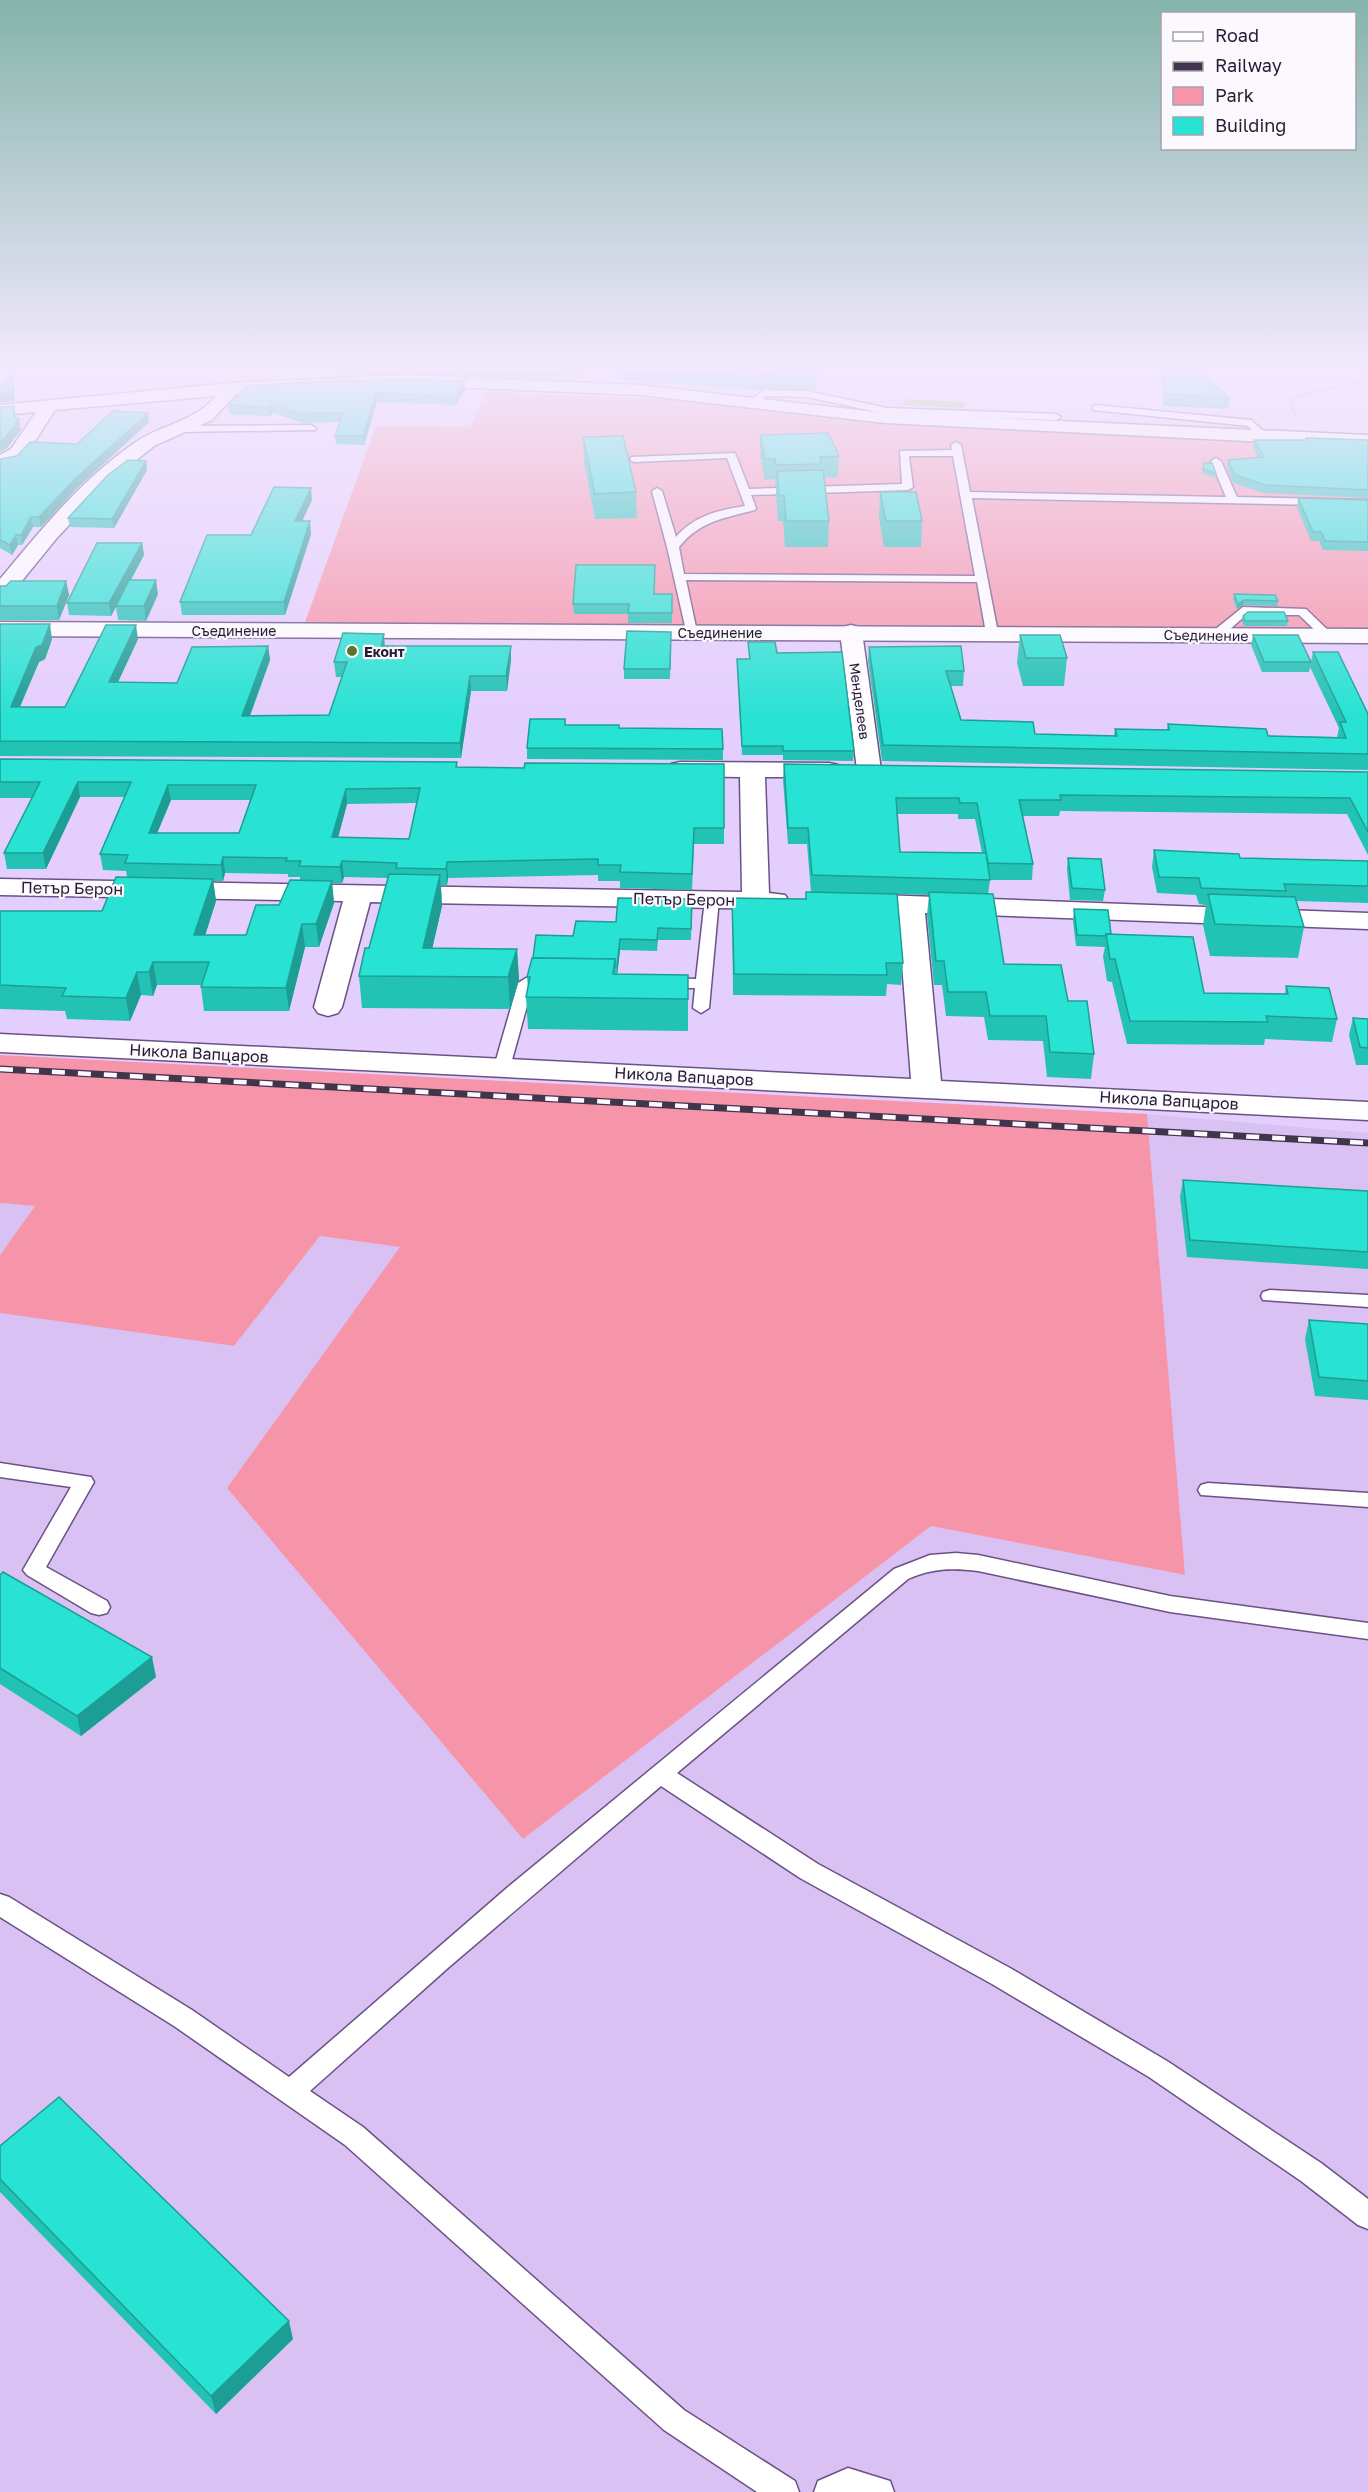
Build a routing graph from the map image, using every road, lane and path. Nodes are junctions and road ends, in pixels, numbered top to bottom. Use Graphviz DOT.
graph roads {
  1 [pos="97,485"];
  2 [pos="742,485"];
  3 [pos="908,485"];
  4 [pos="964,485"];
  5 [pos="1227,485"];
  6 [pos="657,491"];
  7 [pos="745,492"];
  8 [pos="966,495"];
  9 [pos="1233,500"];
  10 [pos="1368,503"];
  11 [pos="673,547"];
  12 [pos="680,577"];
  13 [pos="982,579"];
  14 [pos="0,593"];
  15 [pos="0,629"];
  16 [pos="691,632"];
  17 [pos="851,632"];
  18 [pos="992,633"];
  19 [pos="1368,636"];
  20 [pos="656,768"];
  21 [pos="752,769"];
  22 [pos="0,886"];
  23 [pos="359,893"];
  24 [pos="712,899"];
  25 [pos="756,900"];
  26 [pos="910,904"];
  27 [pos="1368,921"];
  28 [pos="573,983"];
  29 [pos="644,983"];
  30 [pos="704,984"];
  31 [pos="328,1007"];
  32 [pos="701,1008"];
  33 [pos="0,1043"];
  34 [pos="502,1067"];
  35 [pos="927,1088"];
  36 [pos="1368,1111"];
  37 [pos="1270,1296"];
  38 [pos="1368,1301"];
  39 [pos="0,1470"];
  40 [pos="1208,1490"];
  41 [pos="1368,1500"];
  42 [pos="99,1607"];
  43 [pos="1368,1631"];
  44 [pos="660,1774"];
  45 [pos="0,1904"];
  46 [pos="291,2092"];
  47 [pos="1368,2216"];
  48 [pos="784,2492"];
  49 [pos="829,2492"];
  50 [pos="879,2492"];
  1 -- 14 [label="street"];
  2 -- 7 [label="lane"];
  3 -- 7 [label="lane"];
  4 -- 8 [label="lane"];
  5 -- 9 [label="lane"];
  6 -- 11 [label="lane"];
  7 -- 11 [label="lane"];
  8 -- 9 [label="lane"];
  8 -- 13 [label="lane"];
  9 -- 10 [label="lane"];
  11 -- 12 [label="lane"];
  12 -- 13 [label="lane"];
  12 -- 16 [label="lane"];
  13 -- 18 [label="lane"];
  15 -- 16 [label="street, Съединение"];
  16 -- 17 [label="street, Съединение"];
  17 -- 18 [label="street, Съединение"];
  17 -- 21 [label="street, Менделеев"];
  18 -- 19 [label="street, Съединение"];
  20 -- 21 [label="street"];
  21 -- 25 [label="street"];
  22 -- 23 [label="street, Петър Берон"];
  23 -- 24 [label="street, Петър Берон"];
  23 -- 31 [label="street"];
  24 -- 25 [label="street, Петър Берон"];
  24 -- 30 [label="lane"];
  25 -- 26 [label="street, Петър Берон"];
  26 -- 27 [label="street, Петър Берон"];
  26 -- 35 [label="street"];
  28 -- 34 [label="lane"];
  29 -- 30 [label="lane"];
  30 -- 32 [label="lane"];
  33 -- 34 [label="street, Никола Вапцаров"];
  34 -- 35 [label="street, Никола Вапцаров"];
  35 -- 36 [label="street, Никола Вапцаров"];
  37 -- 38 [label="lane"];
  39 -- 42 [label="lane"];
  40 -- 41 [label="lane"];
  43 -- 44 [label="lane"];
  44 -- 46 [label="lane"];
  44 -- 47 [label="lane"];
  45 -- 46 [label="lane"];
  46 -- 48 [label="lane"];
  49 -- 50 [label="lane"];
}
